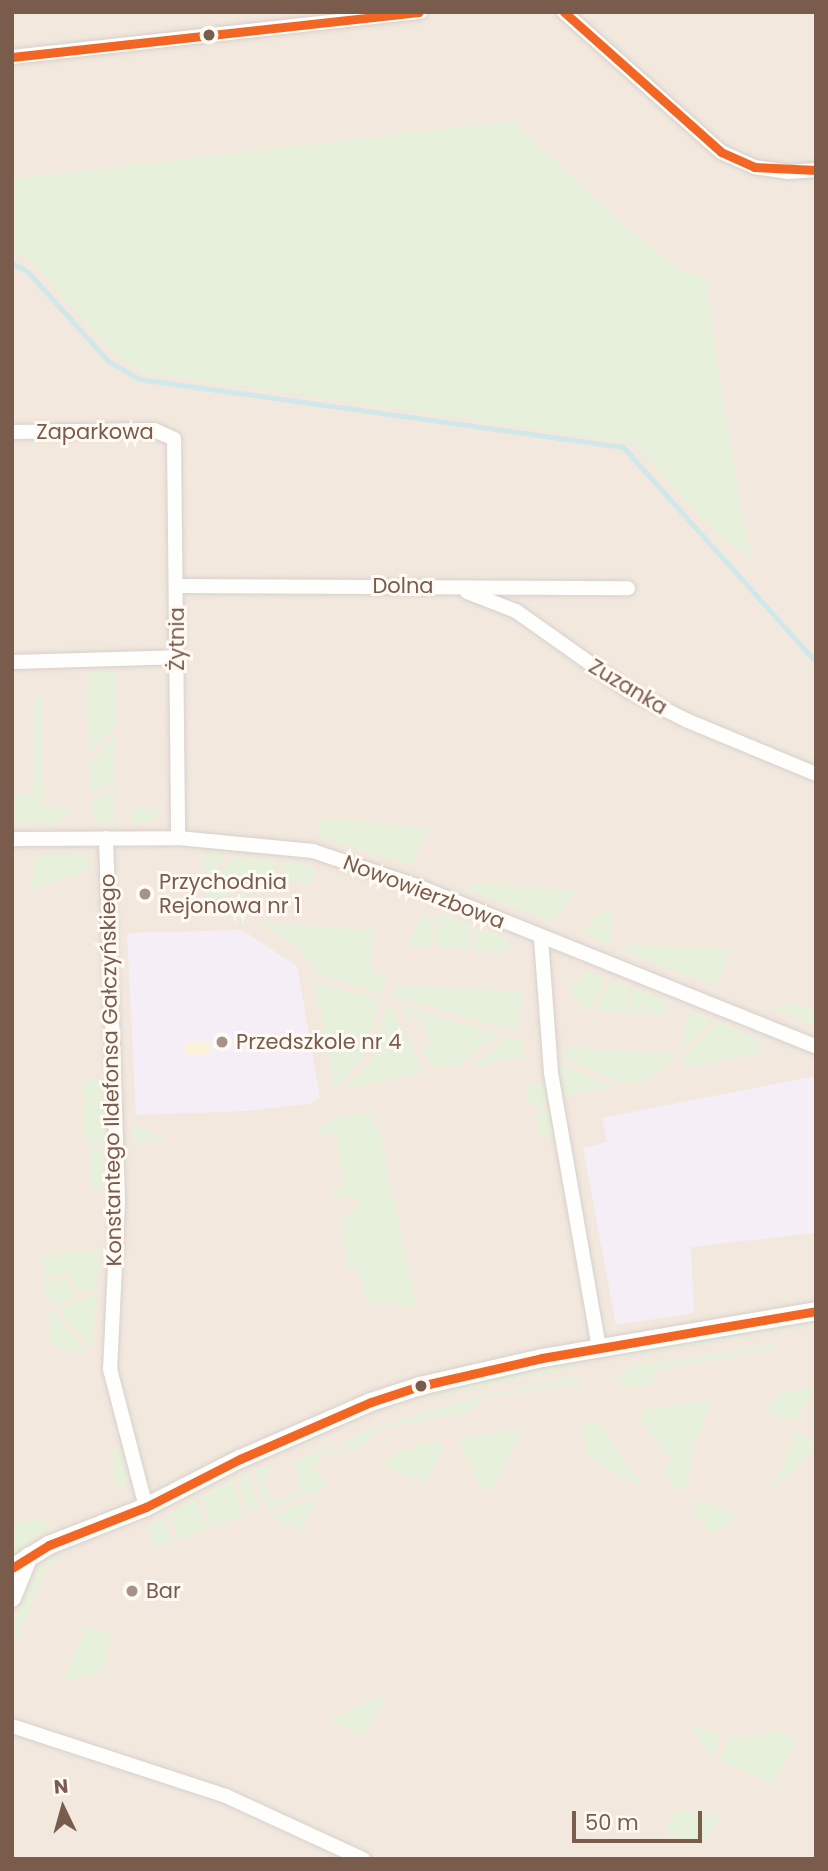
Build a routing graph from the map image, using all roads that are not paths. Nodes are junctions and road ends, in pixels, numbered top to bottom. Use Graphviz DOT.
graph roads {
  1 [pos="421,12"];
  2 [pos="564,12"];
  3 [pos="12,57"];
  4 [pos="816,170"];
  5 [pos="12,432"];
  6 [pos="174,439"];
  7 [pos="177,586"];
  8 [pos="449,586"];
  9 [pos="628,588"];
  10 [pos="177,657"];
  11 [pos="12,662"];
  12 [pos="816,774"];
  13 [pos="106,838"];
  14 [pos="178,838"];
  15 [pos="12,839"];
  16 [pos="541,939"];
  17 [pos="816,1046"];
  18 [pos="816,1311"];
  19 [pos="598,1348"];
  20 [pos="146,1507"];
  21 [pos="29,1556"];
  22 [pos="12,1568"];
  23 [pos="12,1598"];
  24 [pos="12,1726"];
  25 [pos="363,1859"];
  1 -- 3 [label="street"];
  2 -- 4 [label="street"];
  5 -- 6 [label="street, Zaparkowa"];
  6 -- 7 [label="street, Żytnia"];
  7 -- 8 [label="street, Dolna"];
  7 -- 10 [label="street, Żytnia"];
  8 -- 9 [label="street, Dolna"];
  8 -- 12 [label="street, Zuzanka"];
  10 -- 11 [label="street"];
  10 -- 14 [label="street, Żytnia"];
  13 -- 14 [label="street, Nowowierzbowa"];
  13 -- 15 [label="street, Nowowierzbowa"];
  13 -- 20 [label="street, Konstantego Ildefonsa Gałczyńskiego"];
  14 -- 16 [label="street, Nowowierzbowa"];
  16 -- 17 [label="street, Nowowierzbowa"];
  16 -- 19 [label="street"];
  18 -- 19 [label="street"];
  19 -- 20 [label="street"];
  20 -- 21 [label="street"];
  21 -- 22 [label="street"];
  21 -- 23 [label="street"];
  24 -- 25 [label="street"];
}
